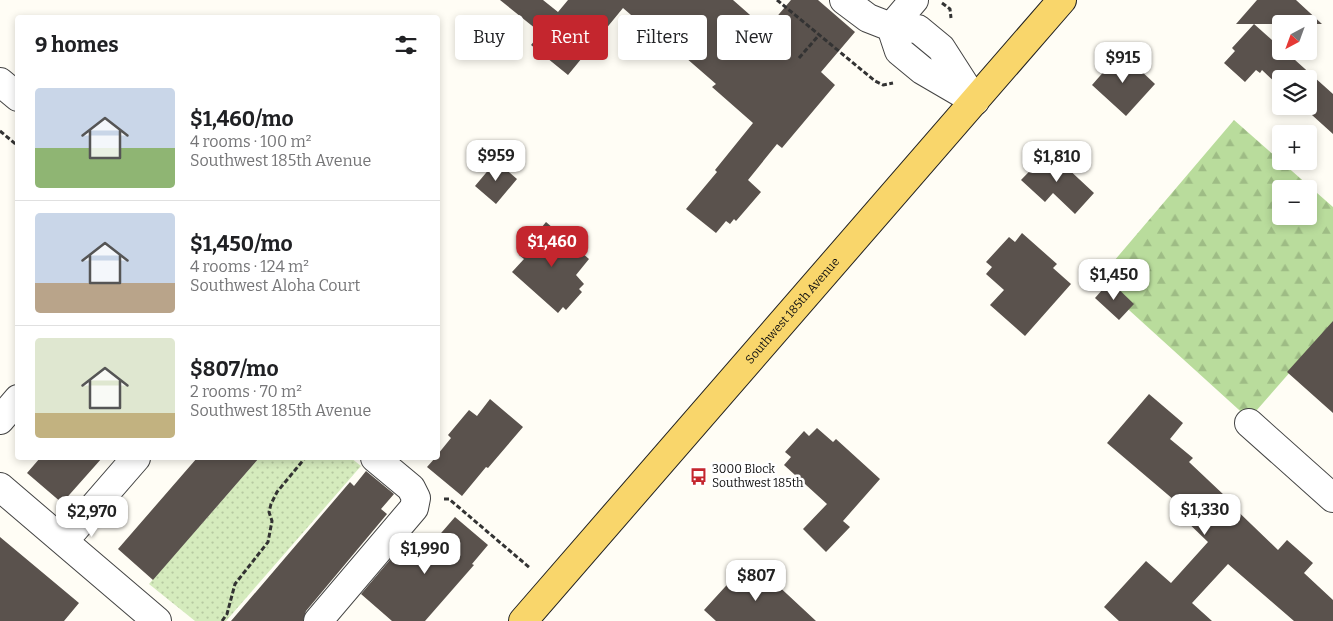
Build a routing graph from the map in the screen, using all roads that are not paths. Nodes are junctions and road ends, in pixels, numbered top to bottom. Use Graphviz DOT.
graph roads {
  1 [pos="844,0"];
  2 [pos="914,0"];
  3 [pos="1062,0"];
  4 [pos="891,27"];
  5 [pos="0,82"];
  6 [pos="15,94"];
  7 [pos="975,101"];
  8 [pos="15,402"];
  9 [pos="0,420"];
  10 [pos="1249,423"];
  11 [pos="134,460"];
  12 [pos="377,460"];
  13 [pos="0,487"];
  14 [pos="1333,498"];
  15 [pos="64,542"];
  16 [pos="142,616"];
  17 [pos="533,617"];
  18 [pos="318,621"];
  1 -- 4 [label="street"];
  2 -- 4 [label="street"];
  3 -- 7 [label="main road, Southwest 185th Avenue"];
  4 -- 7 [label="street"];
  5 -- 6 [label="street"];
  7 -- 17 [label="main road, Southwest 185th Avenue"];
  8 -- 9 [label="street"];
  10 -- 14 [label="street"];
  11 -- 15 [label="street"];
  12 -- 18 [label="street"];
  13 -- 15 [label="street"];
  15 -- 16 [label="street"];
}
